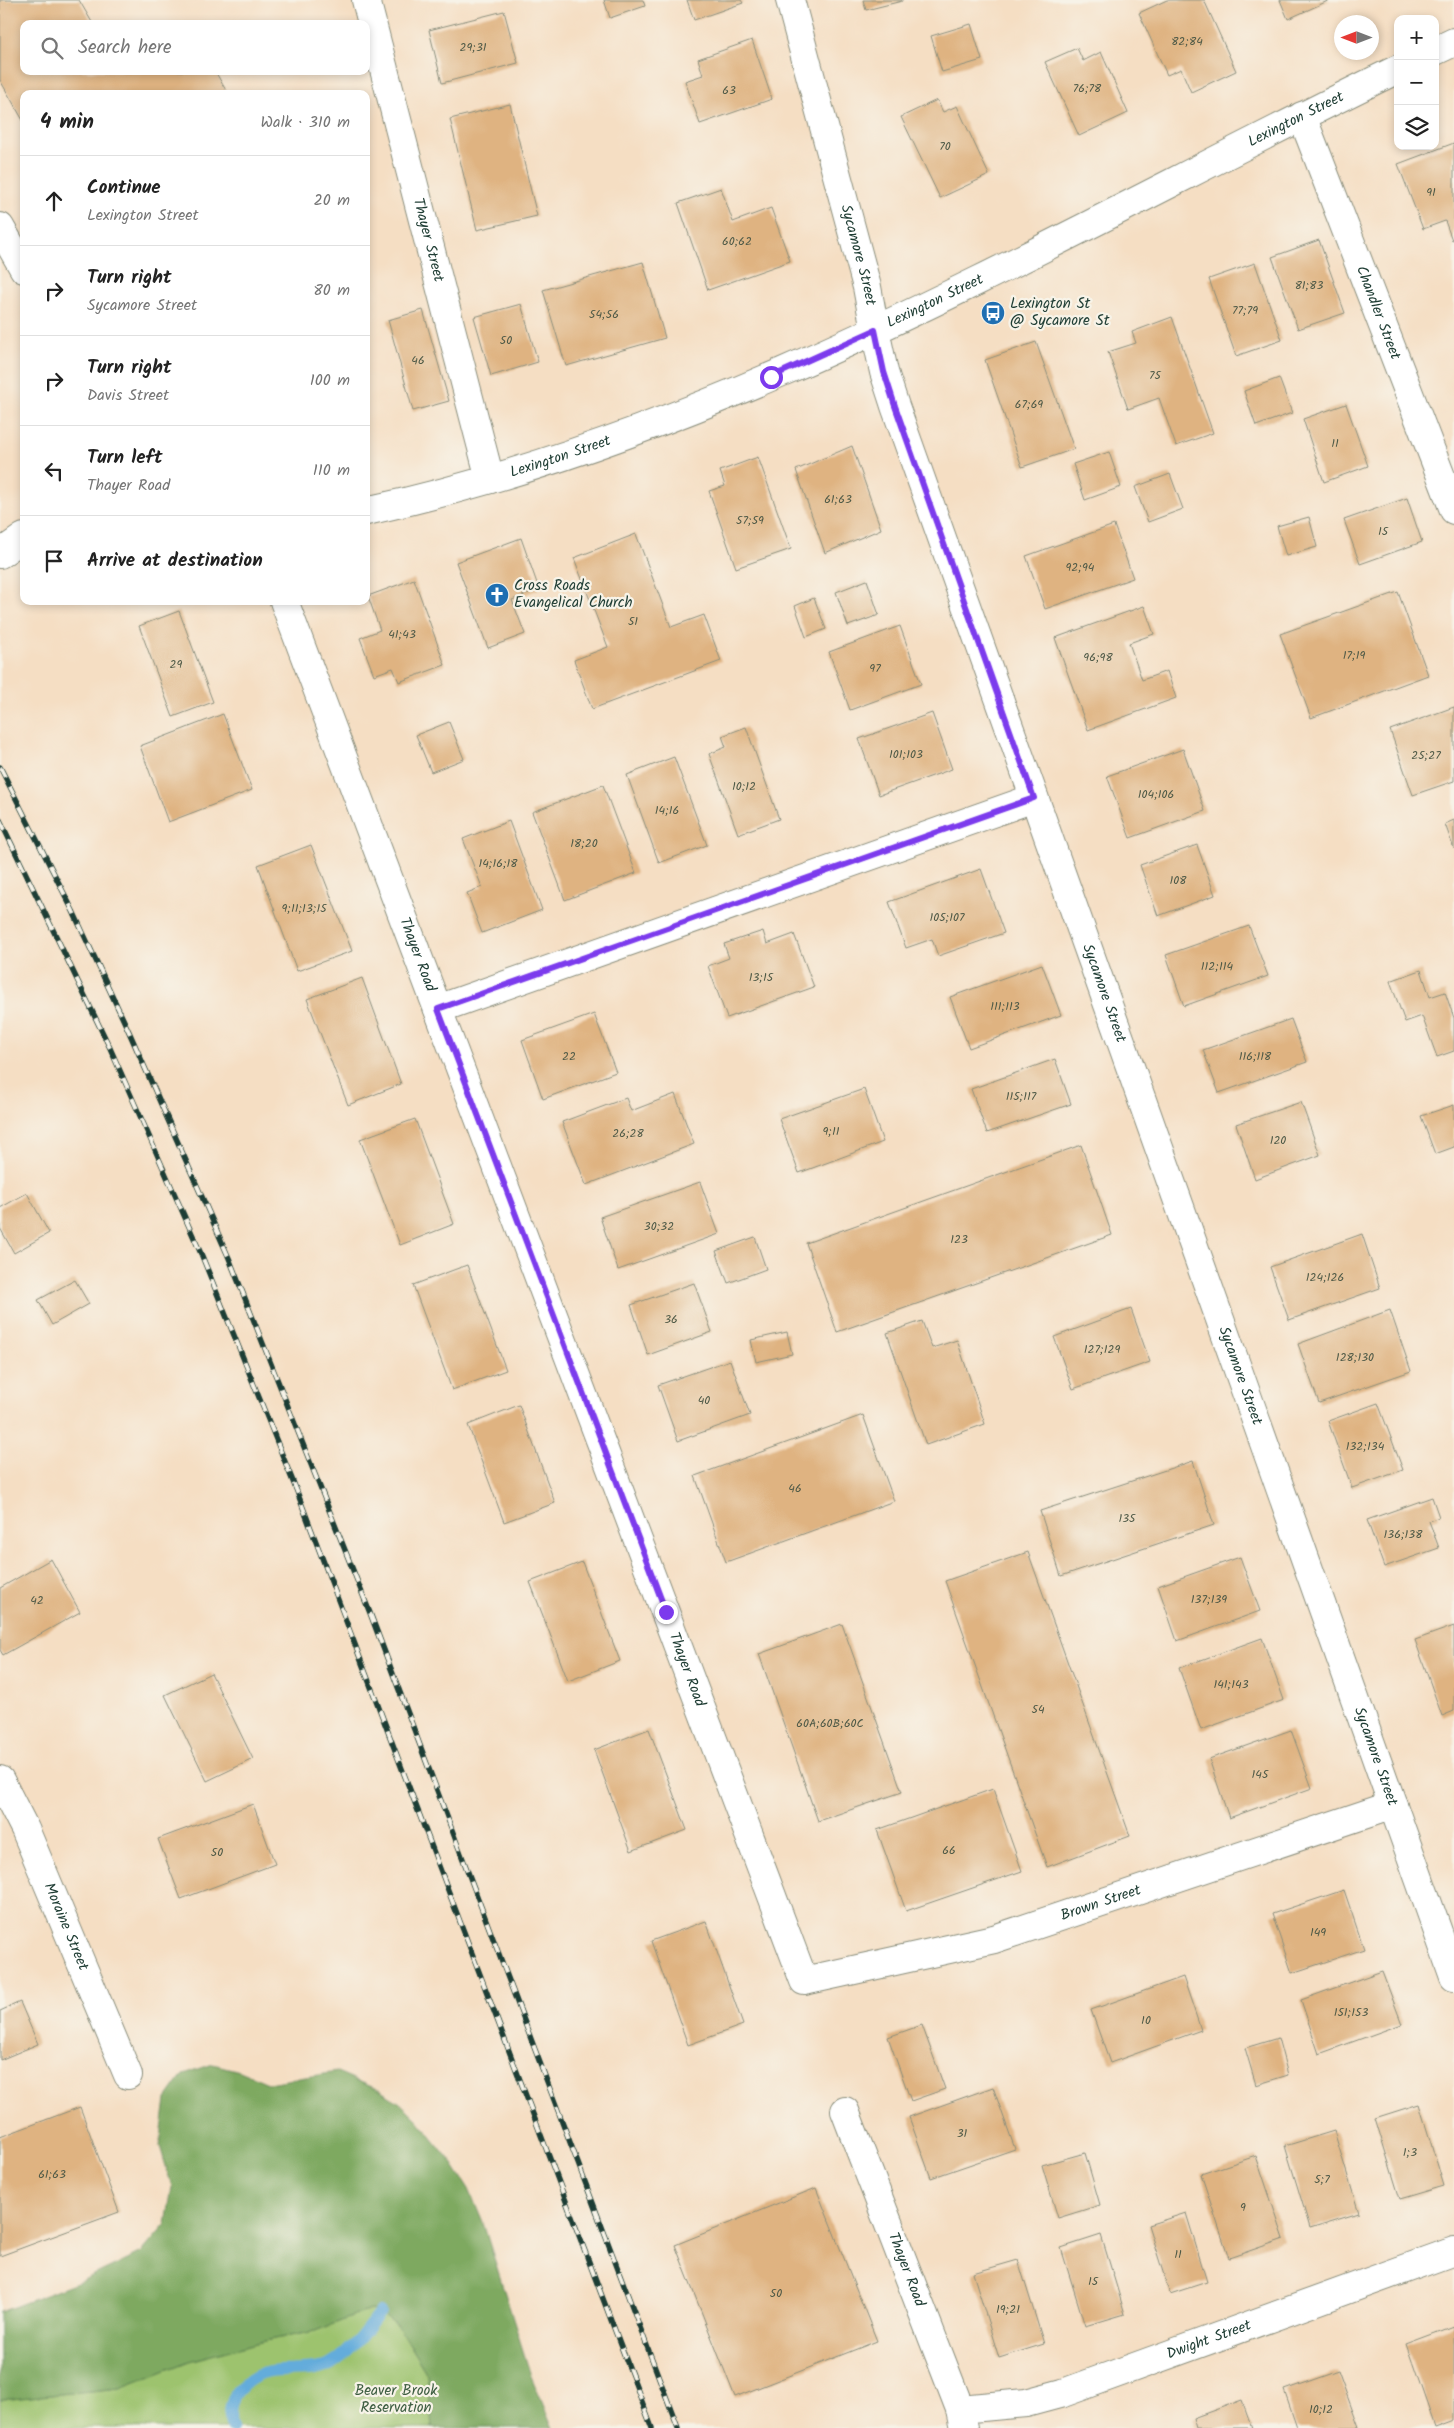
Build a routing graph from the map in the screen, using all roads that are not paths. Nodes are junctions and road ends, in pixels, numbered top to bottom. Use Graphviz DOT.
graph roads {
  1 [pos="366,0"];
  2 [pos="790,0"];
  3 [pos="1454,42"];
  4 [pos="1439,49"];
  5 [pos="1394,71"];
  6 [pos="1302,116"];
  7 [pos="0,227"];
  8 [pos="20,262"];
  9 [pos="875,330"];
  10 [pos="490,479"];
  11 [pos="370,510"];
  12 [pos="1454,510"];
  13 [pos="20,540"];
  14 [pos="0,554"];
  15 [pos="20,562"];
  16 [pos="0,564"];
  17 [pos="286,605"];
  18 [pos="1034,798"];
  19 [pos="438,1009"];
  20 [pos="0,1780"];
  21 [pos="1393,1805"];
  22 [pos="1454,1977"];
  23 [pos="804,1981"];
  24 [pos="128,2074"];
  25 [pos="845,2111"];
  26 [pos="1454,2251"];
  27 [pos="962,2418"];
  1 -- 10 [label="street, Thayer Street"];
  2 -- 9 [label="street, Sycamore Street"];
  3 -- 4 [label="street"];
  5 -- 6 [label="street, Lexington Street"];
  6 -- 9 [label="street, Lexington Street"];
  6 -- 12 [label="street, Chandler Street"];
  7 -- 8 [label="street"];
  9 -- 10 [label="street, Lexington Street"];
  9 -- 18 [label="street, Sycamore Street"];
  10 -- 11 [label="street, Lexington Street"];
  13 -- 14 [label="street"];
  15 -- 16 [label="street"];
  17 -- 19 [label="street, Thayer Road"];
  18 -- 19 [label="street"];
  18 -- 21 [label="street, Sycamore Street"];
  19 -- 23 [label="street, Thayer Road"];
  20 -- 24 [label="street, Moraine Street"];
  21 -- 22 [label="street, Sycamore Street"];
  21 -- 23 [label="street, Brown Street"];
  25 -- 27 [label="street, Thayer Road"];
  26 -- 27 [label="street, Dwight Street"];
}
